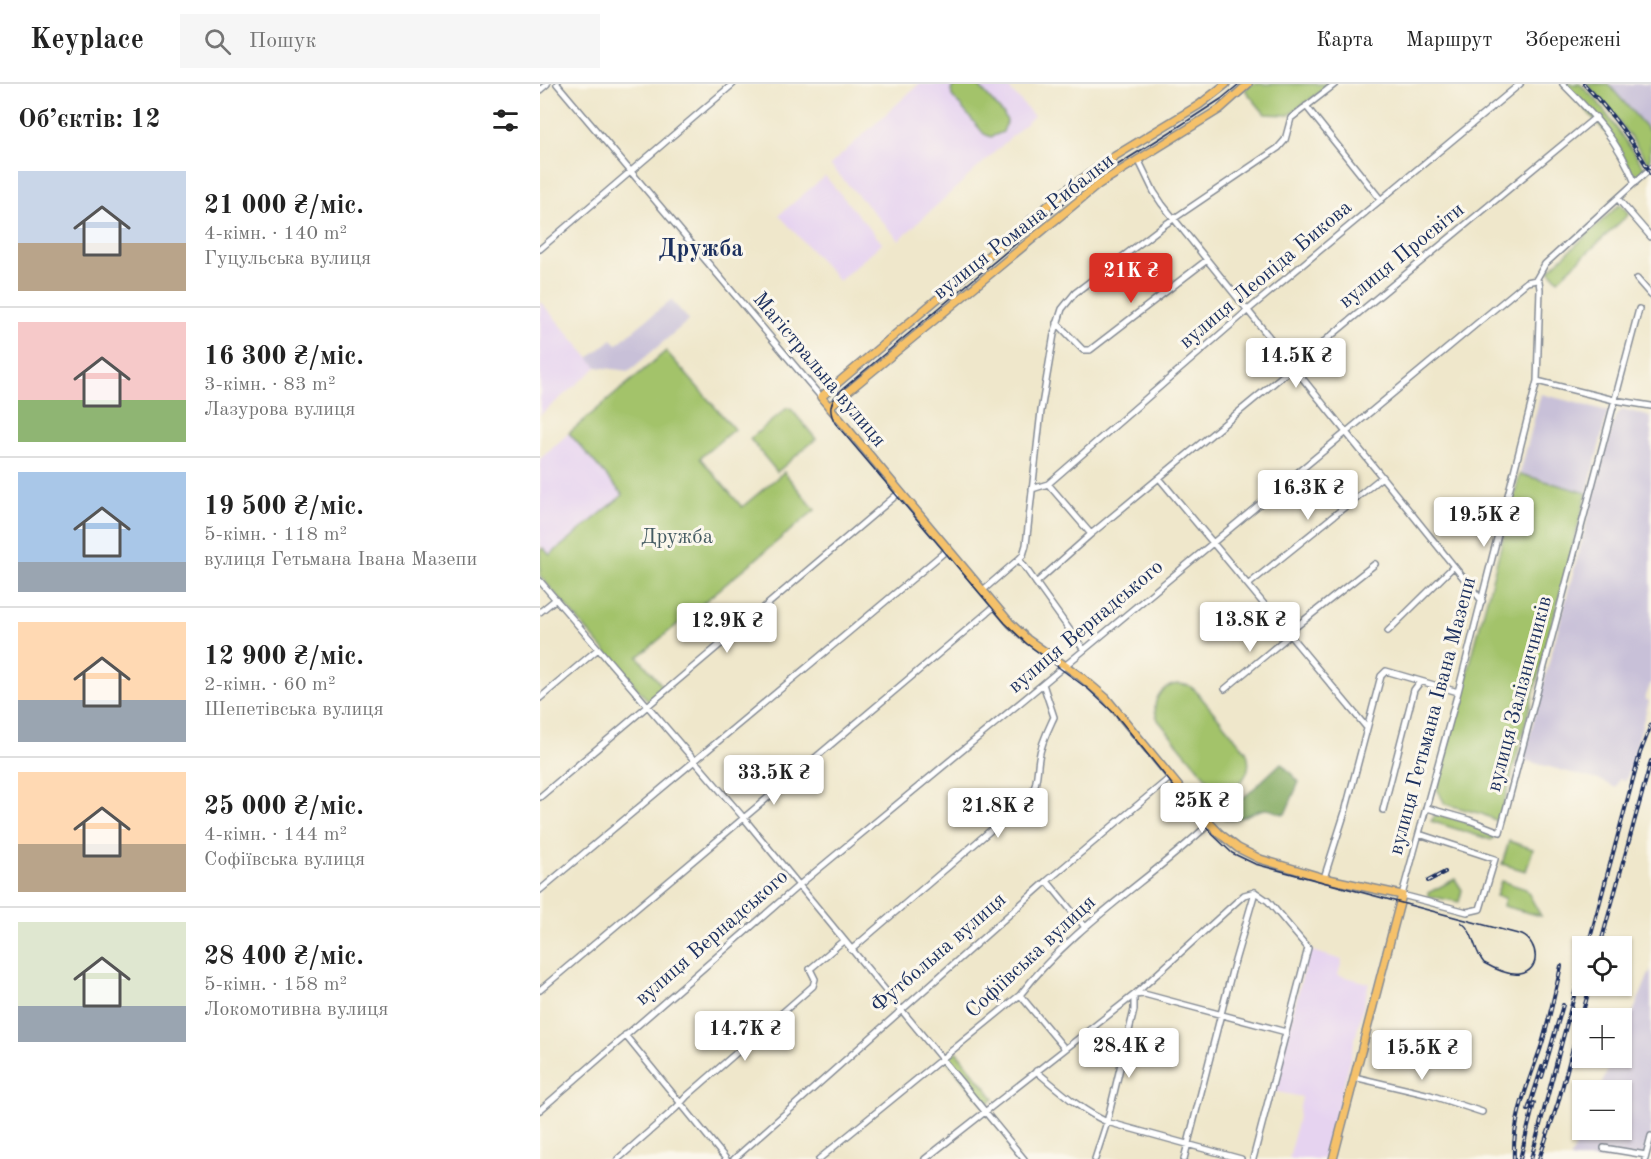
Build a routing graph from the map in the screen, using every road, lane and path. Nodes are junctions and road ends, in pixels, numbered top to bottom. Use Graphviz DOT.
graph roads {
  1 [pos="547,84"];
  2 [pos="557,84"];
  3 [pos="733,84"];
  4 [pos="1226,84"];
  5 [pos="1248,84"];
  6 [pos="1335,84"];
  7 [pos="1520,84"];
  8 [pos="1563,84"];
  9 [pos="540,90"];
  10 [pos="1306,106"];
  11 [pos="1596,117"];
  12 [pos="1138,159"];
  13 [pos="1650,169"];
  14 [pos="632,172"];
  15 [pos="1635,183"];
  16 [pos="1618,199"];
  17 [pos="1381,200"];
  18 [pos="1174,218"];
  19 [pos="1651,237"];
  20 [pos="540,249"];
  21 [pos="1207,260"];
  22 [pos="1637,279"];
  23 [pos="1536,280"];
  24 [pos="1651,295"];
  25 [pos="1639,309"];
  26 [pos="1248,310"];
  27 [pos="1057,323"];
  28 [pos="1293,367"];
  29 [pos="1537,381"];
  30 [pos="821,397"];
  31 [pos="1614,400"];
  32 [pos="1651,406"];
  33 [pos="829,407"];
  34 [pos="1347,432"];
  35 [pos="1382,477"];
  36 [pos="1159,478"];
  37 [pos="1048,484"];
  38 [pos="1032,489"];
  39 [pos="899,493"];
  40 [pos="1091,534"];
  41 [pos="1214,542"];
  42 [pos="947,549"];
  43 [pos="1019,560"];
  44 [pos="1375,564"];
  45 [pos="1454,566"];
  46 [pos="540,580"];
  47 [pos="1036,583"];
  48 [pos="1249,584"];
  49 [pos="982,591"];
  50 [pos="556,599"];
  51 [pos="1482,601"];
  52 [pos="995,606"];
  53 [pos="540,612"];
  54 [pos="1388,631"];
  55 [pos="1289,634"];
  56 [pos="598,649"];
  57 [pos="1084,650"];
  58 [pos="1066,666"];
  59 [pos="1420,682"];
  60 [pos="1043,684"];
  61 [pos="1225,689"];
  62 [pos="1458,692"];
  63 [pos="540,698"];
  64 [pos="648,706"];
  65 [pos="1367,728"];
  66 [pos="693,760"];
  67 [pos="1171,777"];
  68 [pos="540,785"];
  69 [pos="546,792"];
  70 [pos="540,797"];
  71 [pos="1427,808"];
  72 [pos="1383,810"];
  73 [pos="742,817"];
  74 [pos="1209,824"];
  75 [pos="1419,834"];
  76 [pos="1324,878"];
  77 [pos="1047,881"];
  78 [pos="798,886"];
  79 [pos="540,890"];
  80 [pos="1256,892"];
  81 [pos="1402,896"];
  82 [pos="1084,926"];
  83 [pos="843,941"];
  84 [pos="851,950"];
  85 [pos="540,990"];
  86 [pos="1020,995"];
  87 [pos="1134,995"];
  88 [pos="900,1010"];
  89 [pos="1221,1015"];
  90 [pos="1286,1032"];
  91 [pos="625,1035"];
  92 [pos="1065,1049"];
  93 [pos="941,1059"];
  94 [pos="1036,1071"];
  95 [pos="1354,1077"];
  96 [pos="681,1102"];
  97 [pos="540,1110"];
  98 [pos="984,1112"];
  99 [pos="1482,1112"];
  100 [pos="1107,1122"];
  101 [pos="1651,1136"];
  102 [pos="1188,1145"];
  103 [pos="1604,1148"];
  104 [pos="1022,1157"];
  105 [pos="1645,1157"];
  106 [pos="618,1159"];
  107 [pos="726,1159"];
  108 [pos="734,1159"];
  109 [pos="819,1159"];
  110 [pos="925,1159"];
  111 [pos="1015,1159"];
  112 [pos="1095,1159"];
  113 [pos="1184,1159"];
  114 [pos="1241,1159"];
  115 [pos="1252,1159"];
  116 [pos="1333,1159"];
  1 -- 9 [label="street"];
  2 -- 14 [label="street, Магістральна вулиця"];
  3 -- 14 [label="street"];
  4 -- 30 [label="main road, вулиця Романа Рибалки"];
  5 -- 12 [label="main road, вулиця Романа Рибалки"];
  6 -- 10 [label="street"];
  7 -- 17 [label="street, вулиця Леоніда Бикова"];
  8 -- 11 [label="street"];
  10 -- 17 [label="street"];
  10 -- 18 [label="street"];
  11 -- 15 [label="street"];
  11 -- 28 [label="street, вулиця Просвіти"];
  12 -- 18 [label="street"];
  12 -- 33 [label="main road, вулиця Романа Рибалки"];
  13 -- 15 [label="street, вулиця Вернадського"];
  14 -- 20 [label="street"];
  14 -- 30 [label="street, Магістральна вулиця"];
  15 -- 16 [label="street, вулиця Вернадського"];
  16 -- 19 [label="street"];
  16 -- 23 [label="street, вулиця Вернадського"];
  17 -- 26 [label="street, вулиця Леоніда Бикова"];
  18 -- 21 [label="street"];
  18 -- 27 [label="street"];
  21 -- 26 [label="street"];
  21 -- 27 [label="street"];
  22 -- 24 [label="street"];
  23 -- 29 [label="street, вулиця Гетьмана Івана Мазепи"];
  23 -- 34 [label="street, вулиця Вернадського"];
  25 -- 31 [label="street"];
  26 -- 28 [label="street"];
  26 -- 37 [label="street, вулиця Леоніда Бикова"];
  27 -- 38 [label="street"];
  28 -- 34 [label="street"];
  28 -- 36 [label="street, вулиця Просвіти"];
  29 -- 31 [label="street"];
  29 -- 51 [label="street, вулиця Гетьмана Івана Мазепи"];
  30 -- 33 [label="main road, Магістральна вулиця"];
  31 -- 32 [label="street"];
  31 -- 71 [label="street, вулиця Залізничників"];
  33 -- 39 [label="main road, Магістральна вулиця"];
  34 -- 35 [label="street"];
  34 -- 41 [label="street, вулиця Вернадського"];
  35 -- 45 [label="street"];
  35 -- 48 [label="street"];
  36 -- 40 [label="street, вулиця Просвіти"];
  36 -- 41 [label="street"];
  37 -- 38 [label="street, вулиця Леоніда Бикова"];
  37 -- 40 [label="street"];
  38 -- 43 [label="street"];
  39 -- 42 [label="main road, Магістральна вулиця"];
  39 -- 64 [label="street"];
  40 -- 47 [label="street, вулиця Просвіти"];
  41 -- 48 [label="street"];
  41 -- 57 [label="street, вулиця Вернадського"];
  42 -- 49 [label="main road, Магістральна вулиця"];
  42 -- 66 [label="street"];
  43 -- 47 [label="street"];
  43 -- 49 [label="street"];
  44 -- 55 [label="street"];
  45 -- 51 [label="street"];
  45 -- 54 [label="street"];
  46 -- 50 [label="street"];
  47 -- 57 [label="street"];
  48 -- 55 [label="street"];
  49 -- 52 [label="main road, Магістральна вулиця"];
  50 -- 53 [label="street"];
  50 -- 56 [label="street"];
  51 -- 62 [label="street, вулиця Гетьмана Івана Мазепи"];
  52 -- 58 [label="main road, Магістральна вулиця"];
  52 -- 73 [label="street"];
  55 -- 61 [label="street"];
  55 -- 65 [label="street"];
  56 -- 63 [label="street"];
  56 -- 64 [label="street"];
  57 -- 58 [label="street, вулиця Вернадського"];
  58 -- 60 [label="street, вулиця Вернадського"];
  58 -- 67 [label="main road, Магістральна вулиця"];
  59 -- 62 [label="street"];
  59 -- 65 [label="street"];
  59 -- 72 [label="street"];
  60 -- 78 [label="street, вулиця Вернадського"];
  60 -- 84 [label="street"];
  62 -- 71 [label="street, вулиця Гетьмана Івана Мазепи"];
  64 -- 66 [label="street"];
  64 -- 69 [label="street"];
  65 -- 76 [label="street"];
  66 -- 73 [label="street"];
  66 -- 79 [label="street"];
  67 -- 74 [label="main road, Магістральна вулиця"];
  67 -- 77 [label="street, Футбольна вулиця"];
  68 -- 69 [label="street"];
  69 -- 70 [label="street"];
  71 -- 75 [label="street, вулиця Гетьмана Івана Мазепи"];
  73 -- 78 [label="street"];
  73 -- 85 [label="street"];
  74 -- 76 [label="main road, Магістральна вулиця"];
  74 -- 82 [label="street, Софіївська вулиця"];
  75 -- 81 [label="street, вулиця Гетьмана Івана Мазепи"];
  75 -- 81 [label="street"];
  76 -- 81 [label="main road, Магістральна вулиця"];
  77 -- 82 [label="street"];
  77 -- 88 [label="street, Футбольна вулиця"];
  78 -- 83 [label="street"];
  78 -- 91 [label="street, вулиця Вернадського"];
  80 -- 87 [label="street"];
  80 -- 89 [label="street"];
  80 -- 90 [label="street"];
  81 -- 95 [label="main road, вулиця Гетьмана Івана Мазепи"];
  82 -- 86 [label="street, Софіївська вулиця"];
  83 -- 84 [label="street"];
  83 -- 96 [label="street"];
  84 -- 88 [label="street"];
  86 -- 92 [label="street"];
  86 -- 93 [label="street, Софіївська вулиця"];
  87 -- 89 [label="street"];
  87 -- 92 [label="street"];
  87 -- 100 [label="street"];
  88 -- 93 [label="street"];
  88 -- 108 [label="street, Футбольна вулиця"];
  89 -- 90 [label="street"];
  89 -- 102 [label="street"];
  90 -- 115 [label="street"];
  91 -- 96 [label="street"];
  91 -- 97 [label="street, вулиця Вернадського"];
  92 -- 94 [label="street"];
  93 -- 98 [label="street"];
  93 -- 109 [label="street, Софіївська вулиця"];
  94 -- 98 [label="street"];
  94 -- 100 [label="street"];
  95 -- 99 [label="street"];
  95 -- 116 [label="main road, вулиця Гетьмана Івана Мазепи"];
  96 -- 106 [label="street"];
  96 -- 107 [label="street"];
  98 -- 104 [label="street"];
  98 -- 110 [label="street"];
  100 -- 102 [label="street"];
  100 -- 112 [label="street"];
  101 -- 105 [label="street"];
  102 -- 113 [label="street"];
  102 -- 114 [label="street"];
  103 -- 105 [label="street"];
  104 -- 111 [label="street"];
}
